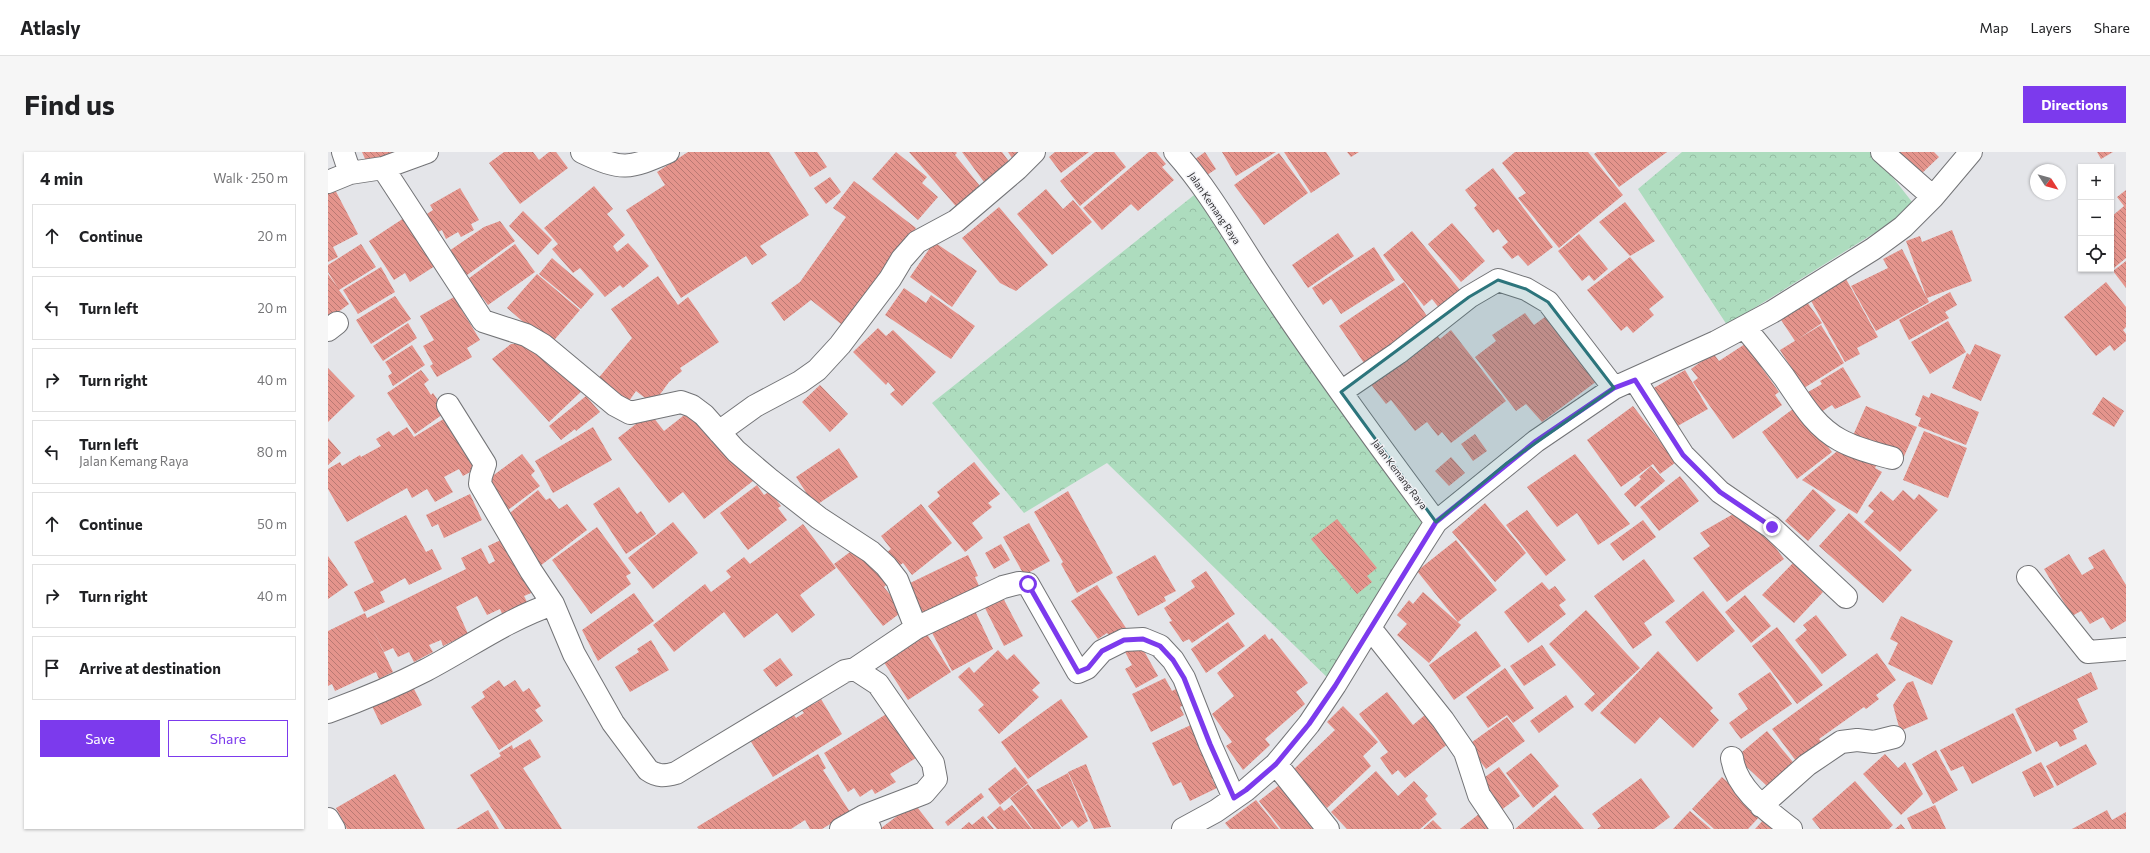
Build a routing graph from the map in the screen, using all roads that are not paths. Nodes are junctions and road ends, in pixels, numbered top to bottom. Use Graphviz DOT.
graph roads {
  1 [pos="343,152"];
  2 [pos="427,152"];
  3 [pos="582,152"];
  4 [pos="668,152"];
  5 [pos="1034,152"];
  6 [pos="1176,152"];
  7 [pos="1882,152"];
  8 [pos="1971,152"];
  9 [pos="383,168"];
  10 [pos="350,173"];
  11 [pos="328,182"];
  12 [pos="1932,197"];
  13 [pos="1744,327"];
  14 [pos="1635,380"];
  15 [pos="1614,388"];
  16 [pos="1341,392"];
  17 [pos="448,405"];
  18 [pos="719,432"];
  19 [pos="1892,458"];
  20 [pos="1436,522"];
  21 [pos="2028,577"];
  22 [pos="1846,597"];
  23 [pos="553,604"];
  24 [pos="916,628"];
  25 [pos="1370,628"];
  26 [pos="2126,649"];
  27 [pos="855,669"];
  28 [pos="328,712"];
  29 [pos="1894,737"];
  30 [pos="1732,758"];
  31 [pos="1276,764"];
  32 [pos="1234,798"];
  33 [pos="1761,806"];
  34 [pos="328,819"];
  35 [pos="867,823"];
  36 [pos="334,829"];
  37 [pos="842,829"];
  38 [pos="1183,829"];
  39 [pos="1328,829"];
  40 [pos="1502,829"];
  41 [pos="1791,829"];
  1 -- 10 [label="street"];
  2 -- 9 [label="street"];
  3 -- 4 [label="street"];
  5 -- 18 [label="street"];
  6 -- 16 [label="street, Jalan Kemang Raya"];
  7 -- 12 [label="street"];
  8 -- 12 [label="street"];
  9 -- 10 [label="street"];
  9 -- 18 [label="street"];
  10 -- 11 [label="street"];
  12 -- 13 [label="street"];
  13 -- 14 [label="street"];
  13 -- 19 [label="street"];
  14 -- 15 [label="street"];
  14 -- 22 [label="street"];
  15 -- 16 [label="street"];
  15 -- 20 [label="street"];
  16 -- 20 [label="street, Jalan Kemang Raya"];
  17 -- 23 [label="street"];
  18 -- 24 [label="street"];
  20 -- 25 [label="street"];
  21 -- 26 [label="street"];
  23 -- 27 [label="street"];
  23 -- 28 [label="street"];
  24 -- 27 [label="street"];
  24 -- 32 [label="street"];
  25 -- 31 [label="street"];
  25 -- 40 [label="street"];
  27 -- 35 [label="street"];
  29 -- 33 [label="street"];
  30 -- 33 [label="street"];
  31 -- 32 [label="street"];
  31 -- 39 [label="street"];
  32 -- 38 [label="street"];
  33 -- 41 [label="street"];
  34 -- 36 [label="street"];
  35 -- 37 [label="street"];
}
